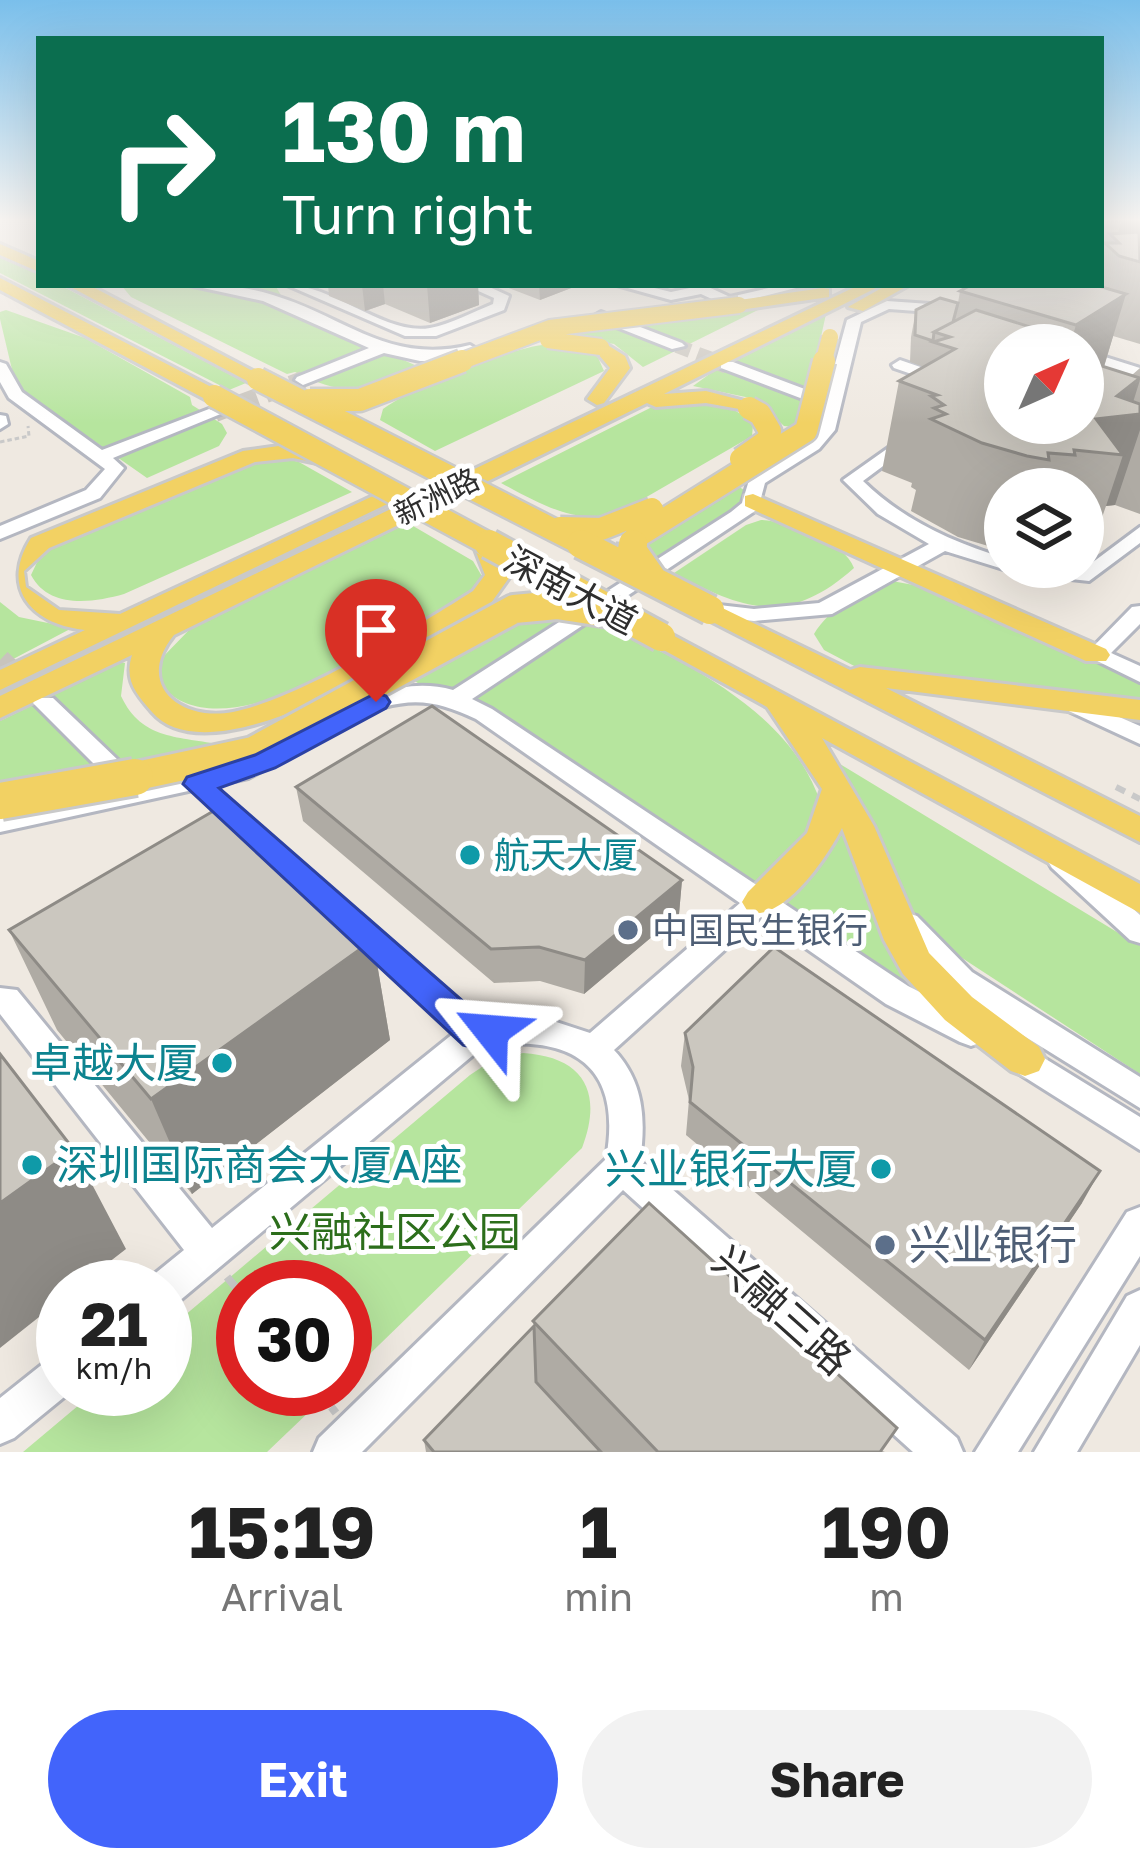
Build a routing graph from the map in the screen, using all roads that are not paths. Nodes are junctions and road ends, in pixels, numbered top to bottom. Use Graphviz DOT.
graph roads {
  1 [pos="6,287"];
  2 [pos="213,288"];
  3 [pos="302,288"];
  4 [pos="480,288"];
  5 [pos="635,288"];
  6 [pos="641,288"];
  7 [pos="705,288"];
  8 [pos="710,288"];
  9 [pos="790,288"];
  10 [pos="906,288"];
  11 [pos="831,289"];
  12 [pos="872,292"];
  13 [pos="107,294"];
  14 [pos="656,294"];
  15 [pos="0,301"];
  16 [pos="734,304"];
  17 [pos="942,309"];
  18 [pos="601,316"];
  19 [pos="76,320"];
  20 [pos="677,346"];
  21 [pos="383,348"];
  22 [pos="1104,358"];
  23 [pos="727,365"];
  24 [pos="900,365"];
  25 [pos="0,367"];
  26 [pos="1140,369"];
  27 [pos="935,377"];
  28 [pos="299,389"];
  29 [pos="984,394"];
  30 [pos="905,396"];
  31 [pos="609,404"];
  32 [pos="223,406"];
  33 [pos="835,406"];
  34 [pos="903,426"];
  35 [pos="378,440"];
  36 [pos="103,456"];
  37 [pos="330,460"];
  38 [pos="753,501"];
  39 [pos="548,526"];
  40 [pos="0,533"];
  41 [pos="1140,533"];
  42 [pos="485,544"];
  43 [pos="942,544"];
  44 [pos="0,546"];
  45 [pos="984,557"];
  46 [pos="1104,563"];
  47 [pos="904,568"];
  48 [pos="652,580"];
  49 [pos="710,610"];
  50 [pos="1140,612"];
  51 [pos="615,614"];
  52 [pos="156,620"];
  53 [pos="1096,655"];
  54 [pos="818,665"];
  55 [pos="1140,675"];
  56 [pos="0,681"];
  57 [pos="769,695"];
  58 [pos="456,699"];
  59 [pos="1066,701"];
  60 [pos="45,704"];
  61 [pos="0,708"];
  62 [pos="1140,710"];
  63 [pos="1140,736"];
  64 [pos="197,784"];
  65 [pos="837,790"];
  66 [pos="142,796"];
  67 [pos="1106,798"];
  68 [pos="0,801"];
  69 [pos="229,812"];
  70 [pos="1140,819"];
  71 [pos="0,824"];
  72 [pos="1140,830"];
  73 [pos="1052,851"];
  74 [pos="326,900"];
  75 [pos="1140,900"];
  76 [pos="760,902"];
  77 [pos="890,904"];
  78 [pos="1140,932"];
  79 [pos="11,997"];
  80 [pos="476,1034"];
  81 [pos="594,1049"];
  82 [pos="1025,1059"];
  83 [pos="1140,1094"];
  84 [pos="1140,1135"];
  85 [pos="622,1167"];
  86 [pos="1140,1225"];
  87 [pos="209,1253"];
  88 [pos="192,1267"];
  89 [pos="1140,1309"];
  90 [pos="36,1394"];
  91 [pos="0,1424"];
  92 [pos="333,1452"];
  93 [pos="943,1452"];
  94 [pos="995,1452"];
  95 [pos="1054,1452"];
  1 -- 19 [label="main road, 深南大道"];
  2 -- 21 [label="street"];
  3 -- 4 [label="street"];
  5 -- 14 [label="street"];
  6 -- 14 [label="street"];
  7 -- 14 [label="street"];
  8 -- 16 [label="street"];
  9 -- 16 [label="street"];
  10 -- 17 [label="street"];
  11 -- 16 [label="main road"];
  11 -- 31 [label="main road, 新洲路"];
  12 -- 17 [label="street"];
  12 -- 31 [label="main road, 新洲路"];
  12 -- 48 [label="main road, bridge"];
  13 -- 28 [label="main road, 深南大道, bridge"];
  15 -- 19 [label="main road"];
  16 -- 18 [label="street"];
  16 -- 28 [label="main road, bridge"];
  17 -- 33 [label="street"];
  18 -- 20 [label="street"];
  18 -- 21 [label="street"];
  19 -- 32 [label="main road, 深南大道"];
  21 -- 28 [label="street"];
  22 -- 26 [label="street"];
  23 -- 33 [label="street"];
  24 -- 27 [label="street"];
  25 -- 36 [label="street"];
  27 -- 29 [label="street"];
  27 -- 30 [label="street"];
  28 -- 35 [label="main road, 深南大道, bridge"];
  31 -- 35 [label="main road, bridge"];
  31 -- 39 [label="main road, bridge"];
  31 -- 52 [label="main road, 新洲路"];
  32 -- 36 [label="street"];
  32 -- 37 [label="main road, 深南大道, bridge"];
  32 -- 44 [label="main road"];
  33 -- 38 [label="street"];
  34 -- 43 [label="street"];
  35 -- 39 [label="main road, 深南大道, bridge"];
  36 -- 40 [label="street"];
  37 -- 42 [label="main road, 深南大道, bridge"];
  37 -- 52 [label="main road, bridge"];
  38 -- 47 [label="main road"];
  38 -- 58 [label="street"];
  39 -- 48 [label="main road, 深南大道, bridge"];
  41 -- 46 [label="street"];
  42 -- 51 [label="main road, 深南大道, bridge"];
  42 -- 52 [label="main road"];
  43 -- 45 [label="street"];
  43 -- 47 [label="street"];
  47 -- 49 [label="street"];
  47 -- 53 [label="main road"];
  48 -- 49 [label="main road, 深南大道, bridge"];
  49 -- 54 [label="main road, 深南大道"];
  50 -- 53 [label="street"];
  51 -- 57 [label="main road, 深南大道, bridge"];
  51 -- 68 [label="main road, bridge"];
  52 -- 56 [label="main road, 新洲路"];
  52 -- 61 [label="main road, 新洲路"];
  53 -- 55 [label="street"];
  54 -- 59 [label="main road"];
  54 -- 67 [label="main road, 深南大道"];
  57 -- 65 [label="main road"];
  57 -- 73 [label="main road, 深南大道"];
  58 -- 64 [label="street"];
  58 -- 76 [label="street"];
  59 -- 62 [label="main road"];
  59 -- 63 [label="street"];
  60 -- 66 [label="street"];
  64 -- 66 [label="street"];
  64 -- 69 [label="street"];
  65 -- 76 [label="main road"];
  65 -- 77 [label="main road"];
  66 -- 71 [label="street"];
  67 -- 70 [label="street"];
  67 -- 72 [label="main road, 深南大道"];
  73 -- 75 [label="main road, 深南大道"];
  73 -- 78 [label="street"];
  74 -- 80 [label="street"];
  76 -- 81 [label="street"];
  76 -- 82 [label="street"];
  77 -- 82 [label="main road"];
  77 -- 83 [label="street"];
  79 -- 87 [label="street"];
  80 -- 81 [label="street"];
  80 -- 87 [label="street"];
  81 -- 85 [label="street"];
  82 -- 84 [label="street"];
  85 -- 92 [label="street"];
  85 -- 93 [label="street, 兴融三路"];
  86 -- 94 [label="street"];
  87 -- 88 [label="street"];
  89 -- 95 [label="street"];
  90 -- 91 [label="street"];
}
